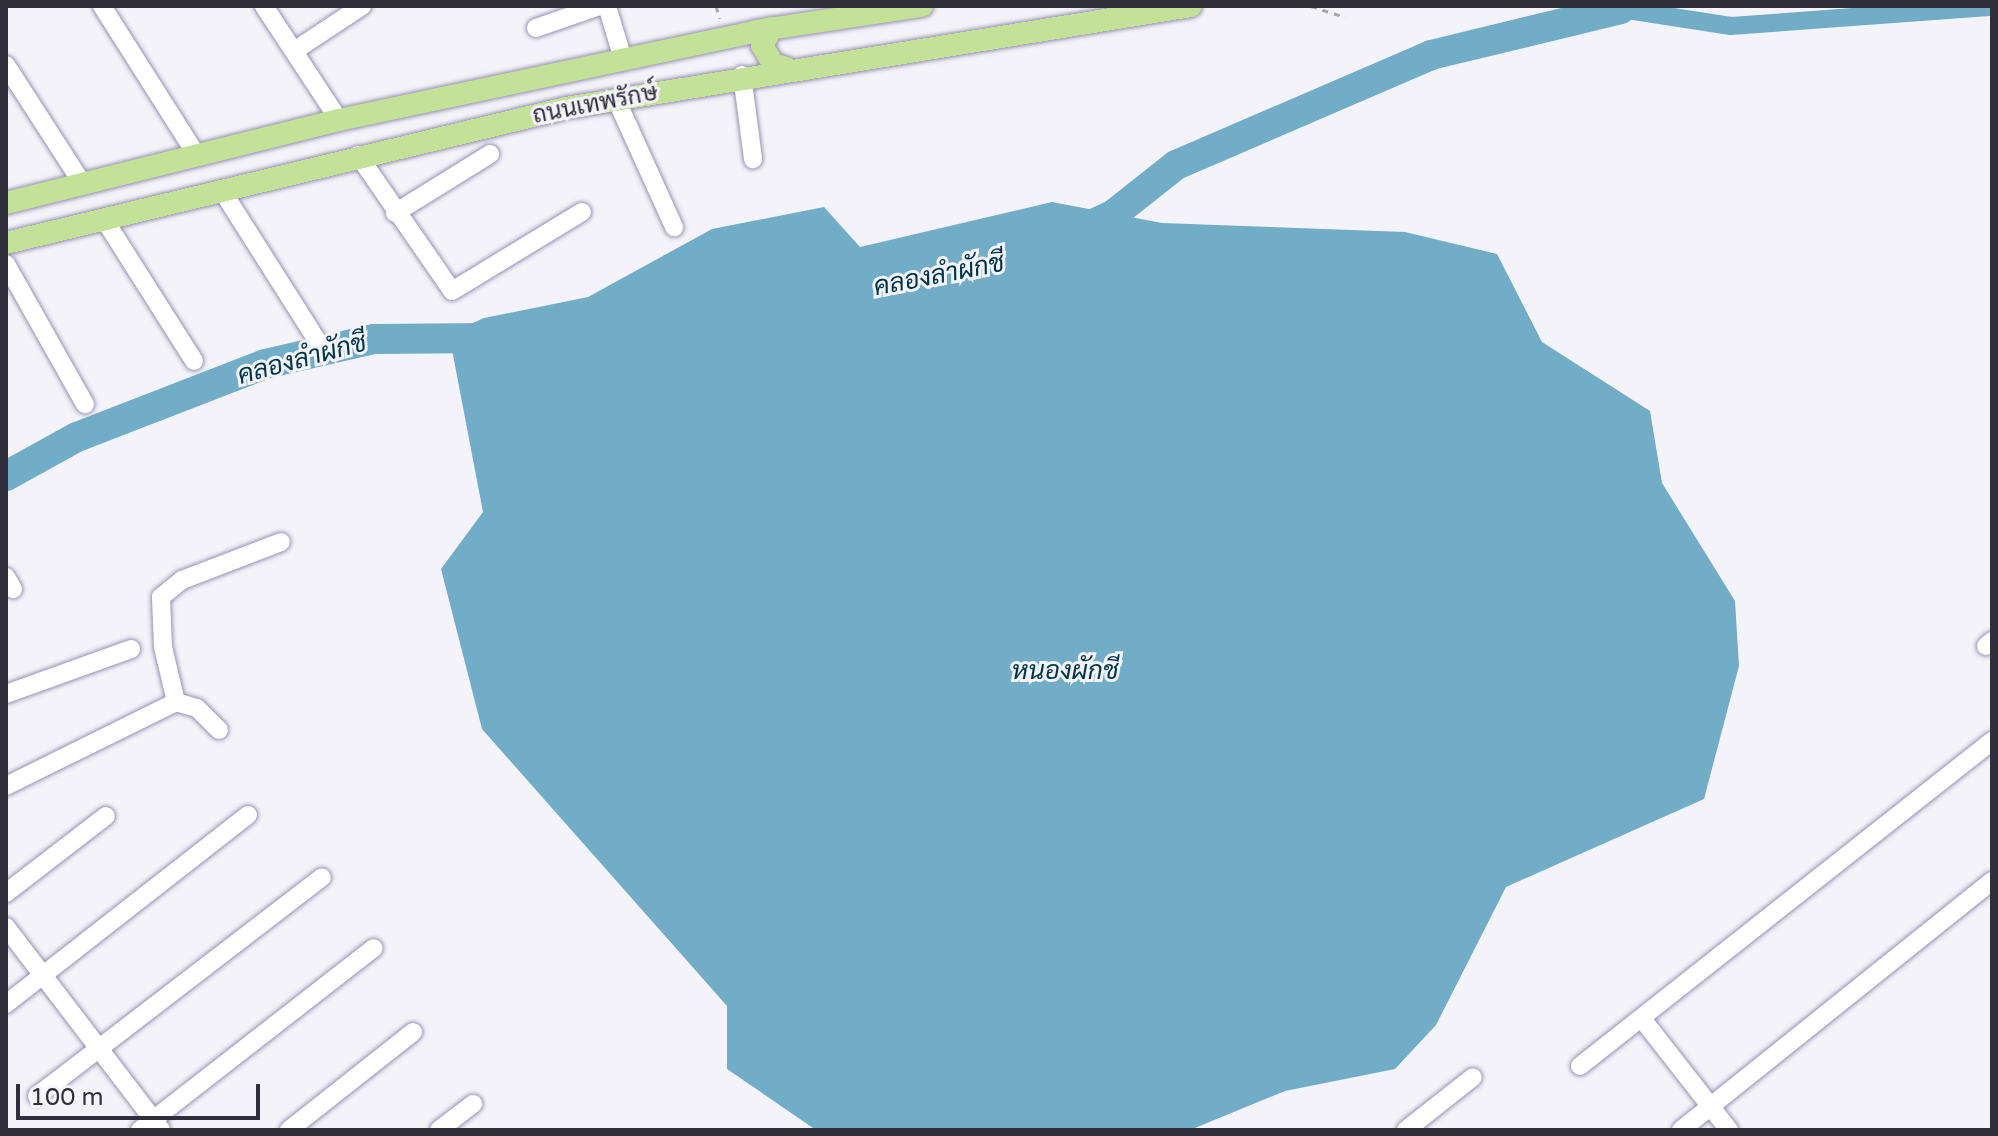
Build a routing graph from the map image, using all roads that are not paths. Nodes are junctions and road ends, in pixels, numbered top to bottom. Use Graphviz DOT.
graph roads {
  1 [pos="264,6"];
  2 [pos="362,6"];
  3 [pos="599,6"];
  4 [pos="607,6"];
  5 [pos="922,6"];
  6 [pos="1191,6"];
  7 [pos="107,14"];
  8 [pos="536,28"];
  9 [pos="772,28"];
  10 [pos="721,39"];
  11 [pos="294,51"];
  12 [pos="623,59"];
  13 [pos="6,65"];
  14 [pos="786,68"];
  15 [pos="742,75"];
  16 [pos="714,81"];
  17 [pos="616,99"];
  18 [pos="339,120"];
  19 [pos="196,154"];
  20 [pos="490,154"];
  21 [pos="358,155"];
  22 [pos="753,159"];
  23 [pos="82,183"];
  24 [pos="221,189"];
  25 [pos="6,203"];
  26 [pos="582,212"];
  27 [pos="395,213"];
  28 [pos="104,219"];
  29 [pos="674,227"];
  30 [pos="6,243"];
  31 [pos="6,264"];
  32 [pos="320,345"];
  33 [pos="194,361"];
  34 [pos="85,404"];
  35 [pos="281,542"];
  36 [pos="131,649"];
  37 [pos="6,694"];
  38 [pos="176,702"];
  39 [pos="219,730"];
  40 [pos="1992,741"];
  41 [pos="6,786"];
  42 [pos="248,815"];
  43 [pos="106,816"];
  44 [pos="322,877"];
  45 [pos="1992,881"];
  46 [pos="6,893"];
  47 [pos="6,927"];
  48 [pos="374,948"];
  49 [pos="43,975"];
  50 [pos="6,1004"];
  51 [pos="1643,1020"];
  52 [pos="413,1032"];
  53 [pos="98,1049"];
  54 [pos="1580,1066"];
  55 [pos="1473,1077"];
  56 [pos="37,1096"];
  57 [pos="473,1104"];
  58 [pos="1711,1107"];
  59 [pos="152,1127"];
  60 [pos="289,1130"];
  61 [pos="439,1130"];
  62 [pos="1406,1130"];
  63 [pos="1681,1130"];
  64 [pos="1729,1130"];
  1 -- 11 [label="street"];
  2 -- 11 [label="street"];
  3 -- 8 [label="street"];
  4 -- 12 [label="street"];
  5 -- 9 [label="main road, ถนนเทพรักษ์"];
  6 -- 14 [label="main road, ถนนเทพรักษ์"];
  7 -- 19 [label="street"];
  9 -- 10 [label="main road, ถนนเทพรักษ์"];
  9 -- 14 [label="main road"];
  10 -- 12 [label="main road, ถนนเทพรักษ์"];
  10 -- 16 [label="main road"];
  11 -- 18 [label="street"];
  12 -- 18 [label="main road, ถนนเทพรักษ์"];
  13 -- 23 [label="street"];
  14 -- 15 [label="main road, ถนนเทพรักษ์"];
  15 -- 16 [label="main road, ถนนเทพรักษ์"];
  15 -- 22 [label="street"];
  16 -- 17 [label="main road, ถนนเทพรักษ์"];
  17 -- 21 [label="main road, ถนนเทพรักษ์"];
  17 -- 29 [label="street"];
  18 -- 19 [label="main road, ถนนเทพรักษ์"];
  19 -- 23 [label="main road, ถนนเทพรักษ์"];
  20 -- 27 [label="street"];
  21 -- 24 [label="main road, ถนนเทพรักษ์"];
  21 -- 27 [label="street"];
  23 -- 25 [label="main road, ถนนเทพรักษ์"];
  24 -- 28 [label="main road, ถนนเทพรักษ์"];
  24 -- 32 [label="street"];
  26 -- 27 [label="street"];
  28 -- 30 [label="main road, ถนนเทพรักษ์"];
  28 -- 33 [label="street"];
  31 -- 34 [label="street"];
  35 -- 38 [label="street"];
  36 -- 37 [label="street"];
  38 -- 39 [label="street"];
  38 -- 41 [label="street"];
  40 -- 51 [label="street"];
  42 -- 49 [label="street"];
  43 -- 46 [label="street"];
  44 -- 53 [label="street"];
  45 -- 58 [label="street"];
  47 -- 49 [label="street"];
  48 -- 59 [label="street"];
  49 -- 50 [label="street"];
  49 -- 53 [label="street"];
  51 -- 54 [label="street"];
  51 -- 58 [label="street"];
  52 -- 60 [label="street"];
  53 -- 56 [label="street"];
  53 -- 59 [label="street"];
  55 -- 62 [label="street"];
  57 -- 61 [label="street"];
  58 -- 63 [label="street"];
  58 -- 64 [label="street"];
}
